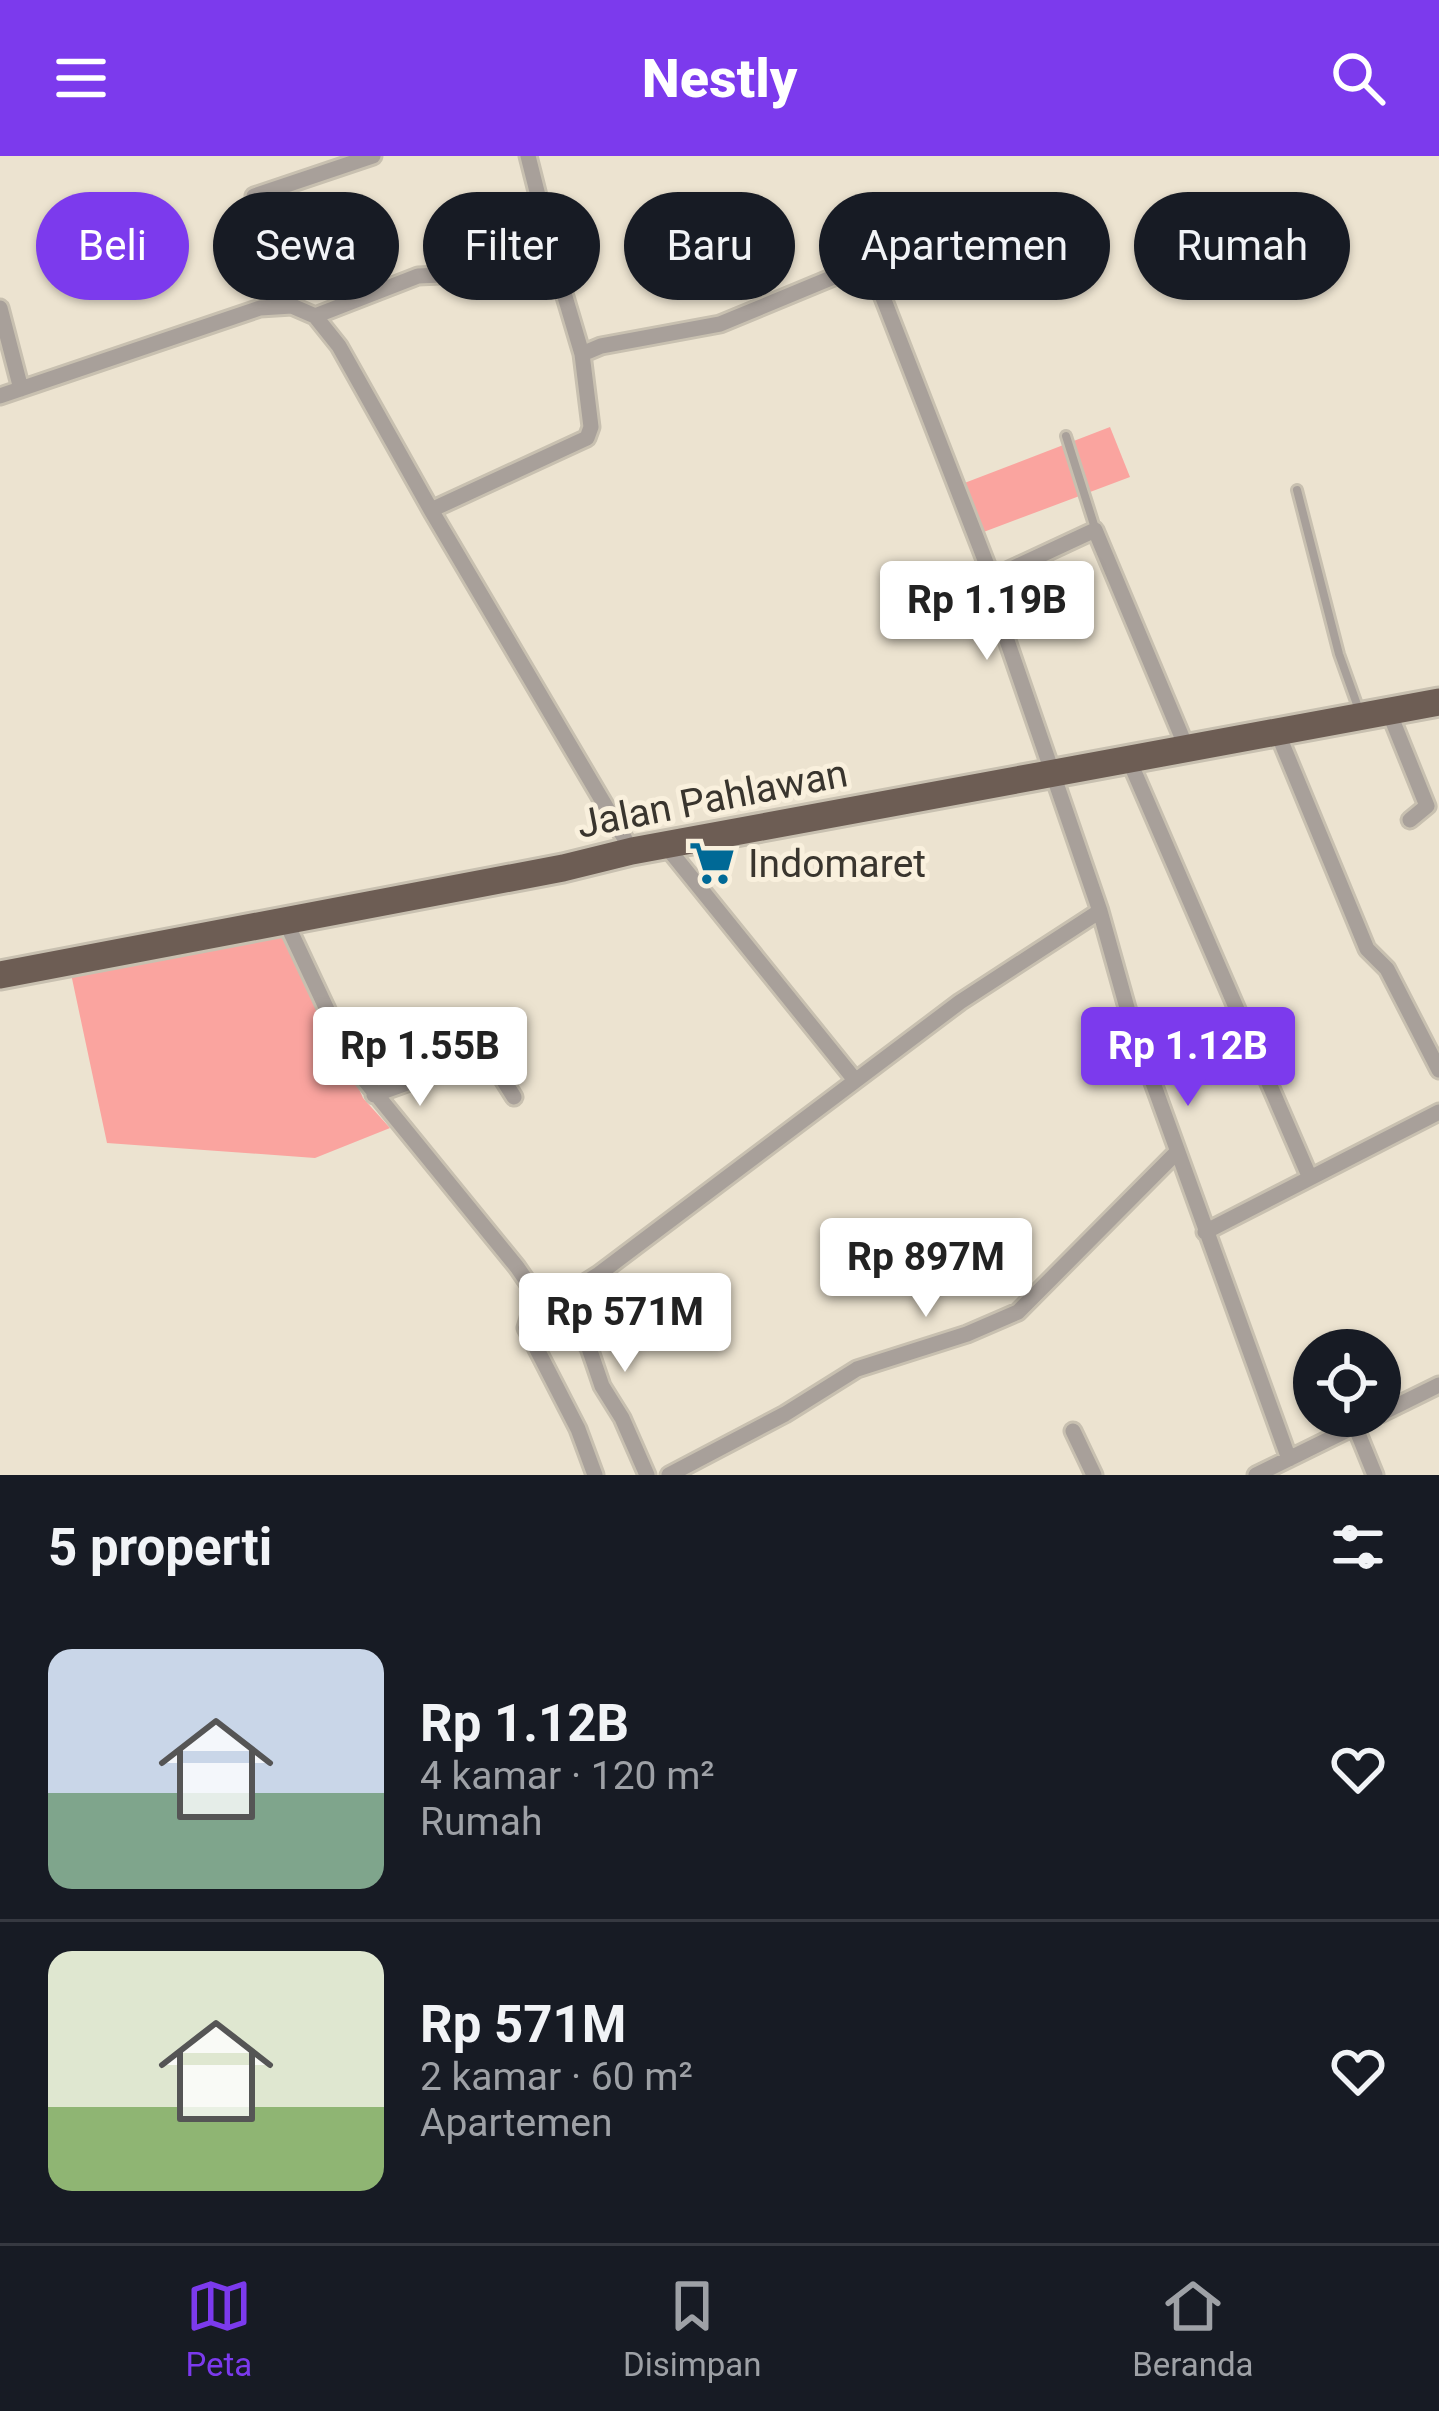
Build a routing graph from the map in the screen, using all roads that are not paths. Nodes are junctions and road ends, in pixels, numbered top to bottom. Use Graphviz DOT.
graph roads {
  1 [pos="373,156"];
  2 [pos="528,156"];
  3 [pos="355,159"];
  4 [pos="265,192"];
  5 [pos="537,192"];
  6 [pos="423,276"];
  7 [pos="566,300"];
  8 [pos="0,308"];
  9 [pos="315,316"];
  10 [pos="583,354"];
  11 [pos="21,389"];
  12 [pos="0,396"];
  13 [pos="1066,436"];
  14 [pos="1297,490"];
  15 [pos="431,510"];
  16 [pos="1095,530"];
  17 [pos="992,578"];
  18 [pos="1439,702"];
  19 [pos="1375,715"];
  20 [pos="1278,734"];
  21 [pos="1186,749"];
  22 [pos="1129,760"];
  23 [pos="1050,772"];
  24 [pos="1410,820"];
  25 [pos="666,846"];
  26 [pos="632,850"];
  27 [pos="1100,911"];
  28 [pos="284,919"];
  29 [pos="0,975"];
  30 [pos="1439,1070"];
  31 [pos="855,1080"];
  32 [pos="374,1096"];
  33 [pos="514,1096"];
  34 [pos="1439,1112"];
  35 [pos="1176,1153"];
  36 [pos="1310,1178"];
  37 [pos="1204,1232"];
  38 [pos="552,1303"];
  39 [pos="1439,1385"];
  40 [pos="1401,1404"];
  41 [pos="1073,1431"];
  42 [pos="1333,1437"];
  43 [pos="1359,1437"];
  44 [pos="1288,1459"];
  45 [pos="675,1474"];
  46 [pos="595,1475"];
  47 [pos="647,1475"];
  48 [pos="1094,1475"];
  49 [pos="1256,1475"];
  50 [pos="1375,1475"];
  1 -- 3 [label="street"];
  2 -- 5 [label="street"];
  3 -- 4 [label="street"];
  6 -- 9 [label="street"];
  7 -- 10 [label="street"];
  8 -- 11 [label="street"];
  9 -- 11 [label="street"];
  9 -- 15 [label="street"];
  10 -- 15 [label="street"];
  10 -- 17 [label="street"];
  11 -- 12 [label="street"];
  13 -- 16 [label="lane"];
  14 -- 19 [label="lane"];
  15 -- 26 [label="street"];
  16 -- 17 [label="street"];
  16 -- 21 [label="street"];
  17 -- 23 [label="street"];
  18 -- 19 [label="highway, Jalan Pahlawan"];
  19 -- 20 [label="highway, Jalan Pahlawan"];
  19 -- 24 [label="street"];
  20 -- 21 [label="highway, Jalan Pahlawan"];
  20 -- 30 [label="street"];
  21 -- 22 [label="highway, Jalan Pahlawan"];
  22 -- 23 [label="highway, Jalan Pahlawan"];
  22 -- 36 [label="street"];
  23 -- 25 [label="highway, Jalan Pahlawan"];
  23 -- 27 [label="street"];
  25 -- 26 [label="highway, Jalan Pahlawan"];
  25 -- 31 [label="street"];
  26 -- 28 [label="highway, Jalan Pahlawan"];
  27 -- 31 [label="street"];
  27 -- 35 [label="street"];
  28 -- 29 [label="highway, Jalan Pahlawan"];
  28 -- 32 [label="street"];
  31 -- 38 [label="street"];
  32 -- 33 [label="street"];
  32 -- 38 [label="street"];
  34 -- 36 [label="street"];
  35 -- 37 [label="street"];
  35 -- 45 [label="street"];
  36 -- 37 [label="street"];
  37 -- 44 [label="street"];
  38 -- 46 [label="street"];
  38 -- 47 [label="street"];
  39 -- 40 [label="street"];
  41 -- 48 [label="street"];
  42 -- 44 [label="street"];
  43 -- 50 [label="street"];
  44 -- 49 [label="street"];
}
